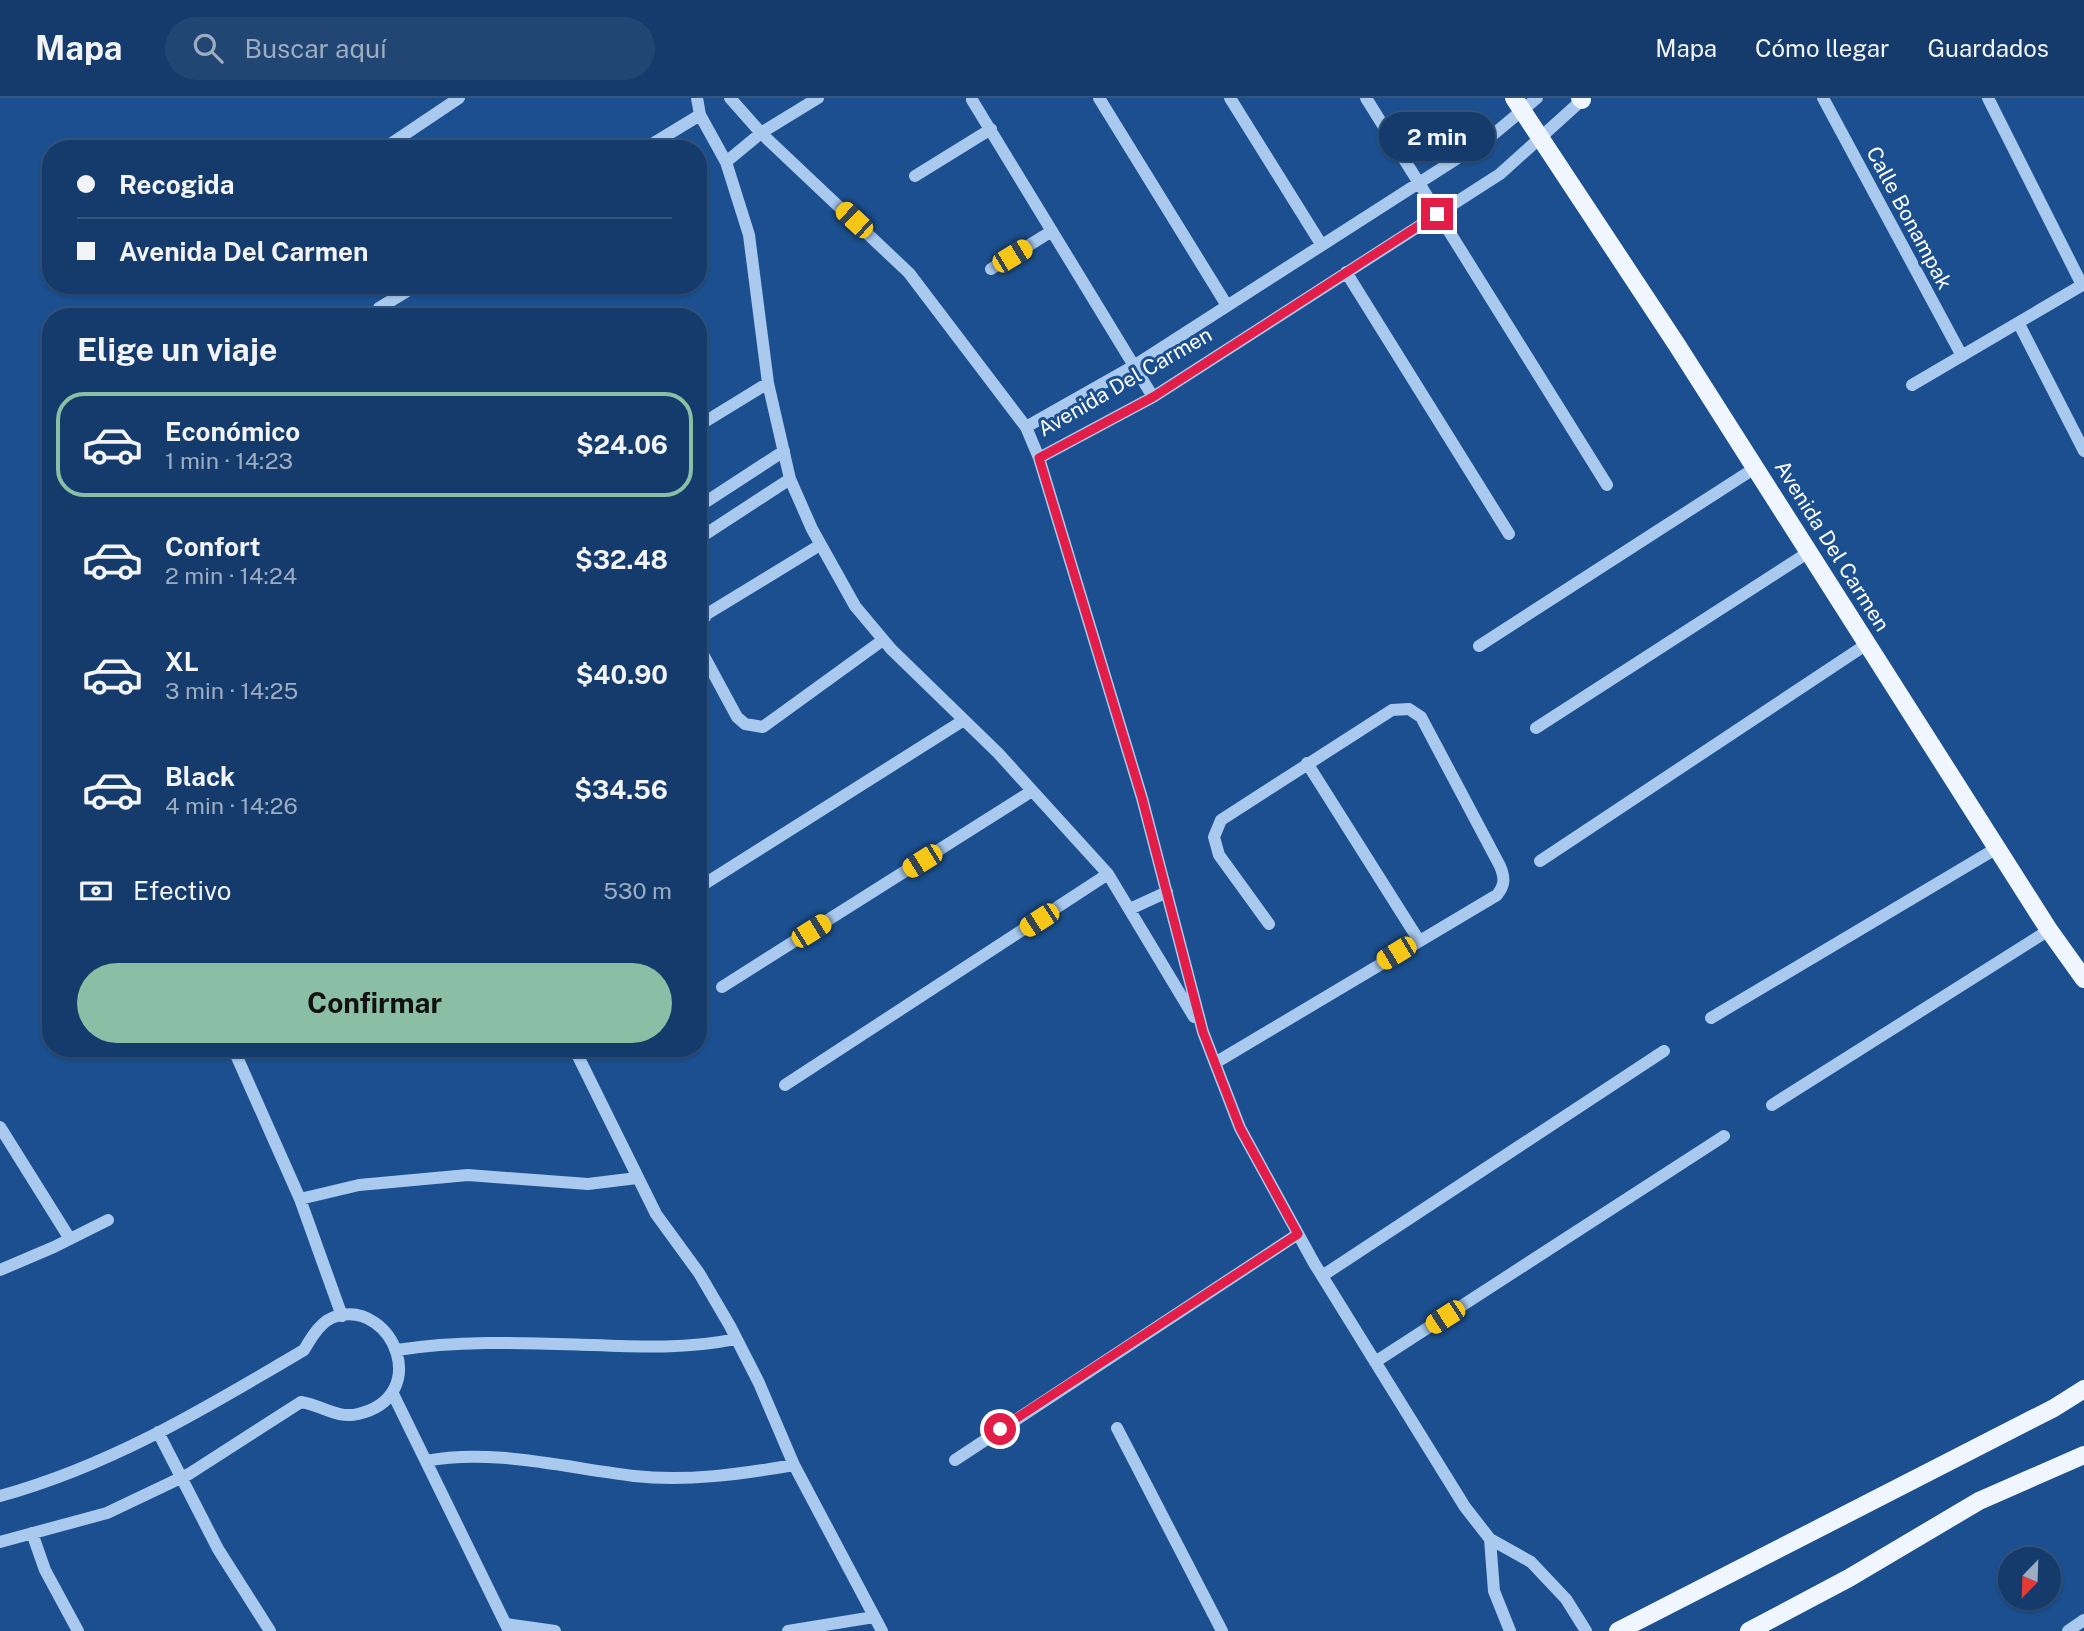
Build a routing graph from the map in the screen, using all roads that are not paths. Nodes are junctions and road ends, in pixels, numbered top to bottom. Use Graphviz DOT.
graph roads {
  1 [pos="459,98"];
  2 [pos="697,98"];
  3 [pos="730,98"];
  4 [pos="818,98"];
  5 [pos="1099,98"];
  6 [pos="1230,98"];
  7 [pos="1366,98"];
  8 [pos="1537,98"];
  9 [pos="1823,98"];
  10 [pos="1988,98"];
  11 [pos="1581,99"];
  12 [pos="972,100"];
  13 [pos="1518,105"];
  14 [pos="700,115"];
  15 [pos="991,129"];
  16 [pos="761,133"];
  17 [pos="1540,138"];
  18 [pos="396,140"];
  19 [pos="659,140"];
  20 [pos="726,163"];
  21 [pos="915,176"];
  22 [pos="1418,183"];
  23 [pos="1437,214"];
  24 [pos="1052,231"];
  25 [pos="1321,244"];
  26 [pos="991,269"];
  27 [pos="1346,272"];
  28 [pos="2083,285"];
  29 [pos="402,294"];
  30 [pos="1226,304"];
  31 [pos="379,308"];
  32 [pos="2019,324"];
  33 [pos="1962,356"];
  34 [pos="1132,367"];
  35 [pos="768,383"];
  36 [pos="1912,385"];
  37 [pos="1153,397"];
  38 [pos="707,420"];
  39 [pos="1026,427"];
  40 [pos="784,451"];
  41 [pos="2084,451"];
  42 [pos="1039,458"];
  43 [pos="1755,468"];
  44 [pos="790,479"];
  45 [pos="1607,485"];
  46 [pos="707,501"];
  47 [pos="707,533"];
  48 [pos="1509,534"];
  49 [pos="820,545"];
  50 [pos="1809,552"];
  51 [pos="707,614"];
  52 [pos="883,640"];
  53 [pos="1867,644"];
  54 [pos="1479,646"];
  55 [pos="707,662"];
  56 [pos="964,720"];
  57 [pos="1536,728"];
  58 [pos="1307,764"];
  59 [pos="1032,791"];
  60 [pos="1997,848"];
  61 [pos="1540,861"];
  62 [pos="1108,874"];
  63 [pos="707,882"];
  64 [pos="1167,891"];
  65 [pos="1130,909"];
  66 [pos="1269,924"];
  67 [pos="2049,930"];
  68 [pos="1418,939"];
  69 [pos="2084,979"];
  70 [pos="723,987"];
  71 [pos="1711,1018"];
  72 [pos="1203,1032"];
  73 [pos="1664,1051"];
  74 [pos="237,1057"];
  75 [pos="578,1057"];
  76 [pos="1215,1063"];
  77 [pos="785,1086"];
  78 [pos="1772,1105"];
  79 [pos="0,1127"];
  80 [pos="1724,1136"];
  81 [pos="637,1178"];
  82 [pos="300,1199"];
  83 [pos="108,1220"];
  84 [pos="1298,1234"];
  85 [pos="70,1239"];
  86 [pos="0,1270"];
  87 [pos="1322,1276"];
  88 [pos="342,1316"];
  89 [pos="736,1339"];
  90 [pos="397,1350"];
  91 [pos="1375,1362"];
  92 [pos="2084,1390"];
  93 [pos="393,1394"];
  94 [pos="1117,1428"];
  95 [pos="158,1432"];
  96 [pos="2084,1455"];
  97 [pos="955,1460"];
  98 [pos="426,1461"];
  99 [pos="794,1465"];
  100 [pos="181,1478"];
  101 [pos="0,1496"];
  102 [pos="32,1533"];
  103 [pos="1490,1539"];
  104 [pos="0,1542"];
  105 [pos="874,1616"];
  106 [pos="2084,1620"];
  107 [pos="507,1627"];
  108 [pos="78,1631"];
  109 [pos="270,1631"];
  110 [pos="555,1631"];
  111 [pos="788,1631"];
  112 [pos="882,1631"];
  113 [pos="1222,1631"];
  114 [pos="1510,1631"];
  115 [pos="1587,1631"];
  116 [pos="1618,1631"];
  117 [pos="1749,1631"];
  118 [pos="2068,1631"];
  1 -- 18 [label="street"];
  2 -- 14 [label="street"];
  3 -- 16 [label="street"];
  4 -- 16 [label="street"];
  5 -- 30 [label="street"];
  6 -- 25 [label="street"];
  7 -- 22 [label="street"];
  8 -- 13 [label="street, Avenida Del Carmen"];
  9 -- 33 [label="street, Calle Bonampak"];
  10 -- 28 [label="street"];
  11 -- 17 [label="street, Avenida Del Carmen"];
  12 -- 15 [label="street"];
  13 -- 17 [label="main road, Avenida Del Carmen"];
  13 -- 22 [label="street, Avenida Del Carmen"];
  14 -- 19 [label="street"];
  14 -- 20 [label="street"];
  15 -- 21 [label="street"];
  15 -- 24 [label="street"];
  16 -- 20 [label="street"];
  16 -- 39 [label="street"];
  17 -- 23 [label="street, Avenida Del Carmen"];
  17 -- 43 [label="main road, Avenida Del Carmen"];
  20 -- 35 [label="street"];
  22 -- 23 [label="street"];
  22 -- 25 [label="street, Avenida Del Carmen"];
  23 -- 27 [label="street, Avenida Del Carmen"];
  23 -- 45 [label="street"];
  24 -- 26 [label="street"];
  24 -- 34 [label="street"];
  25 -- 30 [label="street, Avenida Del Carmen"];
  27 -- 37 [label="street, Avenida Del Carmen"];
  27 -- 48 [label="street"];
  28 -- 32 [label="street"];
  29 -- 31 [label="street"];
  30 -- 34 [label="street, Avenida Del Carmen"];
  32 -- 33 [label="street"];
  32 -- 41 [label="street"];
  33 -- 36 [label="street"];
  34 -- 37 [label="street"];
  34 -- 39 [label="street, Avenida Del Carmen"];
  35 -- 38 [label="street"];
  35 -- 40 [label="street"];
  37 -- 42 [label="street, Avenida Del Carmen"];
  39 -- 42 [label="street, Avenida Del Carmen"];
  40 -- 44 [label="street"];
  40 -- 46 [label="street"];
  42 -- 64 [label="street"];
  43 -- 50 [label="main road, Avenida Del Carmen"];
  43 -- 54 [label="street"];
  44 -- 47 [label="street"];
  44 -- 49 [label="street"];
  49 -- 51 [label="street"];
  49 -- 52 [label="street"];
  50 -- 53 [label="main road, Avenida Del Carmen"];
  50 -- 57 [label="street"];
  52 -- 55 [label="street"];
  52 -- 56 [label="street"];
  53 -- 60 [label="main road, Avenida Del Carmen"];
  53 -- 61 [label="street"];
  56 -- 59 [label="street"];
  56 -- 63 [label="street"];
  58 -- 66 [label="street"];
  58 -- 68 [label="street"];
  58 -- 68 [label="street"];
  59 -- 62 [label="street"];
  59 -- 70 [label="street"];
  60 -- 67 [label="main road, Avenida Del Carmen"];
  60 -- 71 [label="street"];
  62 -- 65 [label="street"];
  62 -- 77 [label="street"];
  64 -- 65 [label="street"];
  64 -- 72 [label="street"];
  65 -- 72 [label="street"];
  67 -- 69 [label="main road, Avenida Del Carmen"];
  67 -- 78 [label="street"];
  68 -- 76 [label="street"];
  72 -- 76 [label="street"];
  73 -- 87 [label="street"];
  74 -- 82 [label="street"];
  75 -- 81 [label="street"];
  76 -- 84 [label="street"];
  79 -- 85 [label="street"];
  80 -- 91 [label="street"];
  81 -- 82 [label="street"];
  81 -- 89 [label="street"];
  82 -- 88 [label="street"];
  83 -- 85 [label="street"];
  84 -- 87 [label="street"];
  84 -- 97 [label="street"];
  85 -- 86 [label="street"];
  87 -- 91 [label="street"];
  88 -- 90 [label="street"];
  88 -- 95 [label="street"];
  89 -- 90 [label="street"];
  89 -- 99 [label="street"];
  90 -- 93 [label="street"];
  91 -- 103 [label="street"];
  92 -- 116 [label="main road"];
  93 -- 98 [label="street"];
  93 -- 100 [label="street"];
  94 -- 113 [label="street"];
  95 -- 100 [label="street"];
  95 -- 101 [label="street"];
  96 -- 117 [label="main road"];
  98 -- 99 [label="street"];
  98 -- 107 [label="street"];
  99 -- 105 [label="street"];
  100 -- 102 [label="street"];
  100 -- 109 [label="street"];
  102 -- 104 [label="street"];
  102 -- 108 [label="street"];
  103 -- 114 [label="street"];
  103 -- 115 [label="street"];
  105 -- 111 [label="street"];
  105 -- 112 [label="street"];
  106 -- 118 [label="street"];
  107 -- 110 [label="street"];
}
